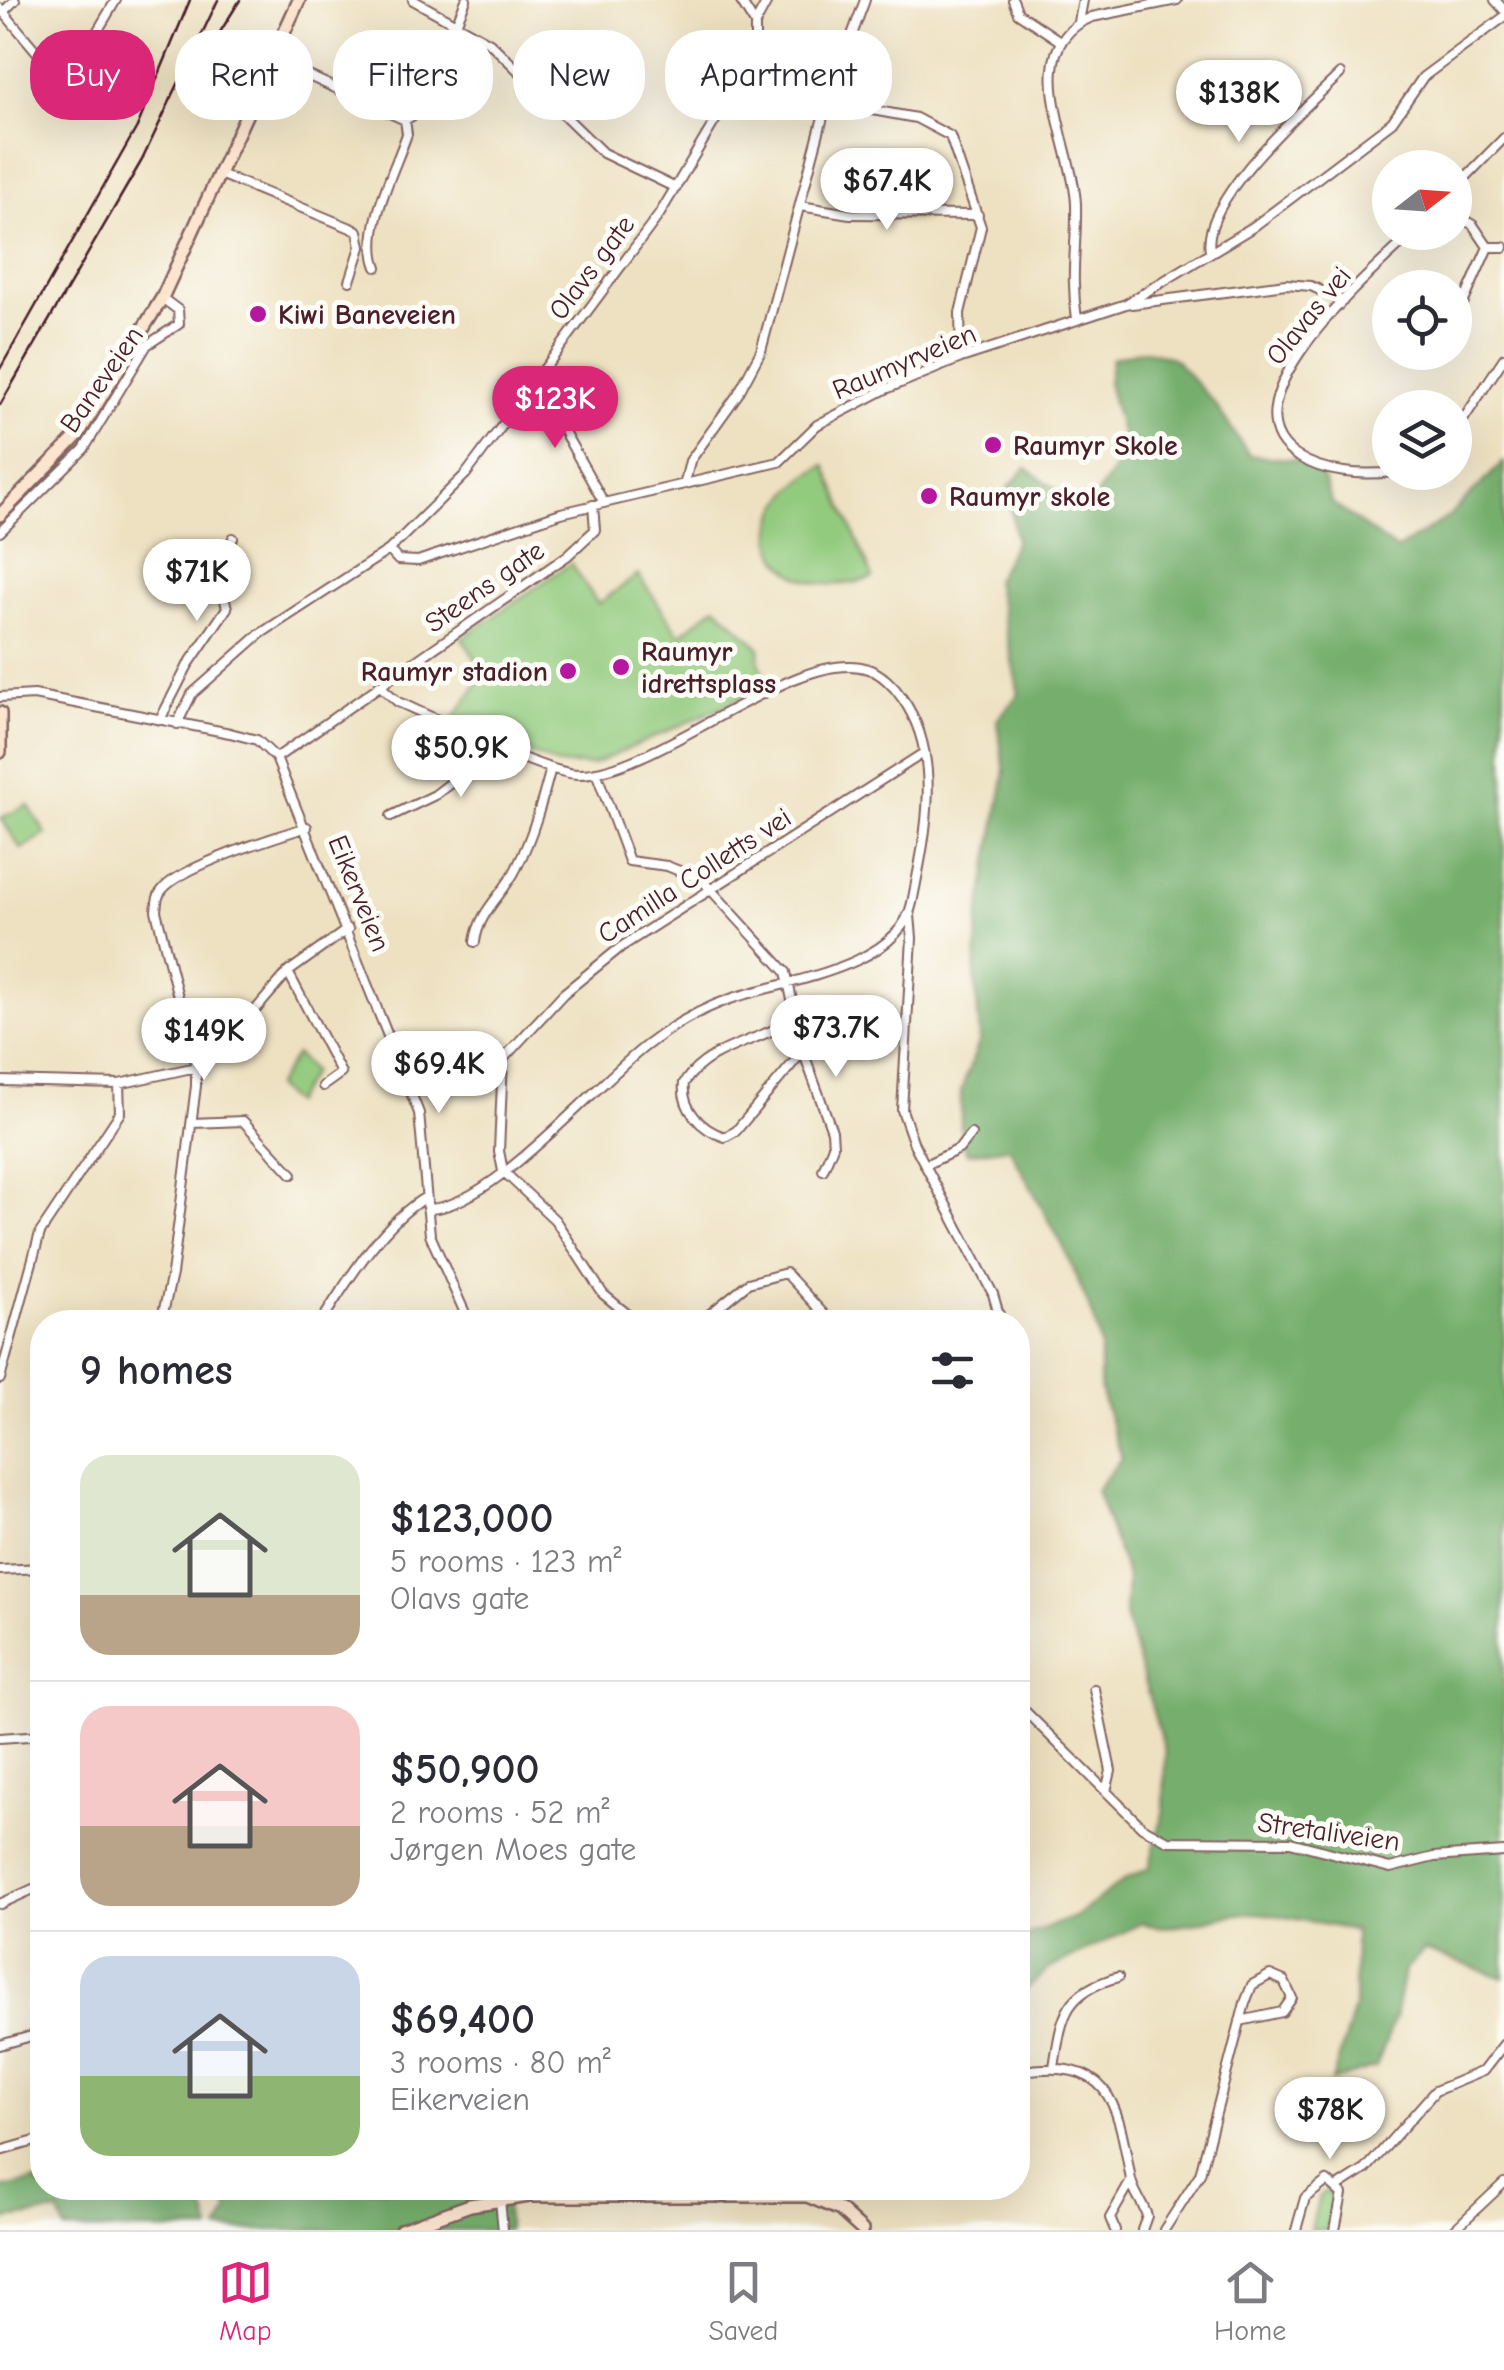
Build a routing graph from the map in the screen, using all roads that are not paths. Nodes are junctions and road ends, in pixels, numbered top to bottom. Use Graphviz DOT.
graph roads {
  1 [pos="15,0"];
  2 [pos="116,0"];
  3 [pos="299,0"];
  4 [pos="413,0"];
  5 [pos="466,0"];
  6 [pos="740,0"];
  7 [pos="768,0"];
  8 [pos="864,0"];
  9 [pos="1014,0"];
  10 [pos="1083,0"];
  11 [pos="1177,0"];
  12 [pos="1495,0"];
  13 [pos="2,10"];
  14 [pos="1504,14"];
  15 [pos="1079,22"];
  16 [pos="456,24"];
  17 [pos="755,24"];
  18 [pos="98,30"];
  19 [pos="286,30"];
  20 [pos="755,30"];
  21 [pos="853,30"];
  22 [pos="1060,41"];
  23 [pos="30,42"];
  24 [pos="1340,74"];
  25 [pos="892,114"];
  26 [pos="247,120"];
  27 [pos="405,120"];
  28 [pos="716,120"];
  29 [pos="822,120"];
  30 [pos="1504,138"];
  31 [pos="1472,171"];
  32 [pos="222,175"];
  33 [pos="676,188"];
  34 [pos="800,206"];
  35 [pos="978,216"];
  36 [pos="1472,224"];
  37 [pos="1504,246"];
  38 [pos="1488,248"];
  39 [pos="1210,250"];
  40 [pos="1395,250"];
  41 [pos="377,267"];
  42 [pos="350,280"];
  43 [pos="1472,284"];
  44 [pos="162,298"];
  45 [pos="1343,301"];
  46 [pos="1126,304"];
  47 [pos="1077,319"];
  48 [pos="961,358"];
  49 [pos="1504,358"];
  50 [pos="528,387"];
  51 [pos="1472,406"];
  52 [pos="1372,472"];
  53 [pos="685,482"];
  54 [pos="604,503"];
  55 [pos="594,505"];
  56 [pos="0,515"];
  57 [pos="0,532"];
  58 [pos="233,538"];
  59 [pos="389,550"];
  60 [pos="379,685"];
  61 [pos="0,698"];
  62 [pos="0,713"];
  63 [pos="160,720"];
  64 [pos="177,724"];
  65 [pos="500,746"];
  66 [pos="0,752"];
  67 [pos="922,754"];
  68 [pos="276,758"];
  69 [pos="551,768"];
  70 [pos="596,772"];
  71 [pos="391,816"];
  72 [pos="306,827"];
  73 [pos="710,888"];
  74 [pos="910,915"];
  75 [pos="348,929"];
  76 [pos="475,942"];
  77 [pos="288,972"];
  78 [pos="790,984"];
  79 [pos="796,1016"];
  80 [pos="803,1051"];
  81 [pos="196,1066"];
  82 [pos="0,1081"];
  83 [pos="119,1084"];
  84 [pos="323,1086"];
  85 [pos="192,1123"];
  86 [pos="971,1134"];
  87 [pos="925,1165"];
  88 [pos="823,1170"];
  89 [pos="503,1171"];
  90 [pos="292,1174"];
  91 [pos="426,1197"];
  92 [pos="427,1210"];
  93 [pos="162,1310"];
  94 [pos="330,1310"];
  95 [pos="462,1310"];
  96 [pos="622,1310"];
  97 [pos="713,1310"];
  98 [pos="821,1310"];
  99 [pos="997,1310"];
  100 [pos="0,1379"];
  101 [pos="30,1569"];
  102 [pos="0,1570"];
  103 [pos="1094,1689"];
  104 [pos="1030,1716"];
  105 [pos="30,1736"];
  106 [pos="0,1738"];
  107 [pos="1106,1791"];
  108 [pos="1504,1852"];
  109 [pos="30,1890"];
  110 [pos="0,1904"];
  111 [pos="1118,1977"];
  112 [pos="1240,2021"];
  113 [pos="30,2037"];
  114 [pos="1504,2044"];
  115 [pos="0,2046"];
  116 [pos="1054,2067"];
  117 [pos="1030,2070"];
  118 [pos="30,2143"];
  119 [pos="0,2152"];
  120 [pos="1131,2181"];
  121 [pos="1504,2183"];
  122 [pos="1338,2187"];
  123 [pos="500,2200"];
  124 [pos="817,2200"];
  125 [pos="401,2230"];
  126 [pos="503,2230"];
  127 [pos="862,2230"];
  128 [pos="1115,2230"];
  129 [pos="1142,2230"];
  130 [pos="1164,2230"];
  131 [pos="1296,2230"];
  132 [pos="1335,2230"];
  133 [pos="1454,2230"];
  1 -- 13 [label="street"];
  2 -- 18 [label="street"];
  3 -- 19 [label="main road, Baneveien"];
  4 -- 16 [label="street"];
  5 -- 16 [label="street"];
  6 -- 17 [label="street"];
  7 -- 17 [label="street, Olavs gate"];
  8 -- 21 [label="street"];
  9 -- 22 [label="street"];
  10 -- 15 [label="street"];
  11 -- 15 [label="street"];
  12 -- 14 [label="street"];
  13 -- 23 [label="street"];
  14 -- 39 [label="street, Raumyrveien"];
  15 -- 22 [label="street"];
  16 -- 33 [label="street"];
  17 -- 20 [label="street, Olavs gate"];
  22 -- 47 [label="street"];
  24 -- 39 [label="street"];
  25 -- 35 [label="street"];
  26 -- 32 [label="main road, Baneveien"];
  27 -- 41 [label="street"];
  28 -- 33 [label="street, Olavs gate"];
  29 -- 34 [label="street"];
  30 -- 31 [label="street"];
  32 -- 42 [label="street"];
  32 -- 44 [label="main road, Baneveien"];
  33 -- 50 [label="street, Olavs gate"];
  34 -- 35 [label="street"];
  34 -- 53 [label="street"];
  35 -- 48 [label="street"];
  36 -- 38 [label="street"];
  37 -- 38 [label="street"];
  38 -- 43 [label="street"];
  39 -- 46 [label="street, Raumyrveien"];
  40 -- 45 [label="street, Olavas vei"];
  44 -- 56 [label="main road, Baneveien"];
  44 -- 57 [label="street, Baneveien"];
  45 -- 46 [label="street"];
  45 -- 52 [label="street, Olavas vei"];
  46 -- 47 [label="street, Raumyrveien"];
  47 -- 48 [label="street, Raumyrveien"];
  48 -- 53 [label="street, Raumyrveien"];
  49 -- 51 [label="street"];
  50 -- 54 [label="street"];
  50 -- 59 [label="street, Olavs gate"];
  53 -- 54 [label="street, Raumyrveien"];
  54 -- 55 [label="street, Raumyrveien"];
  55 -- 59 [label="street, Raumyrveien"];
  55 -- 60 [label="street, Steens gate"];
  58 -- 63 [label="street"];
  59 -- 64 [label="street, Olavs gate"];
  60 -- 65 [label="street"];
  60 -- 68 [label="street, Steens gate"];
  61 -- 63 [label="street"];
  62 -- 66 [label="main road"];
  63 -- 64 [label="street"];
  64 -- 68 [label="street"];
  65 -- 69 [label="street"];
  65 -- 71 [label="street"];
  67 -- 70 [label="street"];
  67 -- 73 [label="street, Camilla Colletts vei"];
  67 -- 74 [label="street"];
  68 -- 72 [label="street, Eikerveien"];
  69 -- 70 [label="street"];
  69 -- 76 [label="street"];
  70 -- 73 [label="street"];
  72 -- 75 [label="street, Eikerveien"];
  72 -- 81 [label="street"];
  73 -- 78 [label="street"];
  73 -- 89 [label="street, Camilla Colletts vei"];
  74 -- 78 [label="street"];
  74 -- 87 [label="street"];
  75 -- 77 [label="street"];
  75 -- 91 [label="street, Eikerveien"];
  77 -- 81 [label="street"];
  77 -- 84 [label="street"];
  78 -- 79 [label="street"];
  78 -- 89 [label="street"];
  79 -- 80 [label="street"];
  79 -- 80 [label="street"];
  80 -- 88 [label="street"];
  81 -- 83 [label="street"];
  81 -- 85 [label="street"];
  82 -- 83 [label="street"];
  83 -- 100 [label="street"];
  85 -- 90 [label="street"];
  85 -- 93 [label="street"];
  86 -- 87 [label="street"];
  87 -- 99 [label="street"];
  89 -- 92 [label="street"];
  89 -- 96 [label="street"];
  91 -- 92 [label="street, Eikerveien"];
  91 -- 94 [label="street"];
  92 -- 95 [label="street, Eikerveien"];
  97 -- 98 [label="street"];
  101 -- 102 [label="street"];
  103 -- 107 [label="street"];
  104 -- 107 [label="street, Stretaliveien"];
  105 -- 106 [label="street"];
  107 -- 108 [label="street, Stretaliveien"];
  109 -- 110 [label="street"];
  111 -- 116 [label="street"];
  112 -- 112 [label="street"];
  112 -- 130 [label="street"];
  113 -- 115 [label="street"];
  114 -- 122 [label="street"];
  116 -- 117 [label="street"];
  116 -- 120 [label="street"];
  118 -- 119 [label="street"];
  120 -- 128 [label="street"];
  120 -- 129 [label="street"];
  121 -- 133 [label="street"];
  122 -- 131 [label="street"];
  122 -- 132 [label="street"];
  123 -- 125 [label="main road"];
  123 -- 126 [label="street"];
  124 -- 127 [label="main road"];
}
